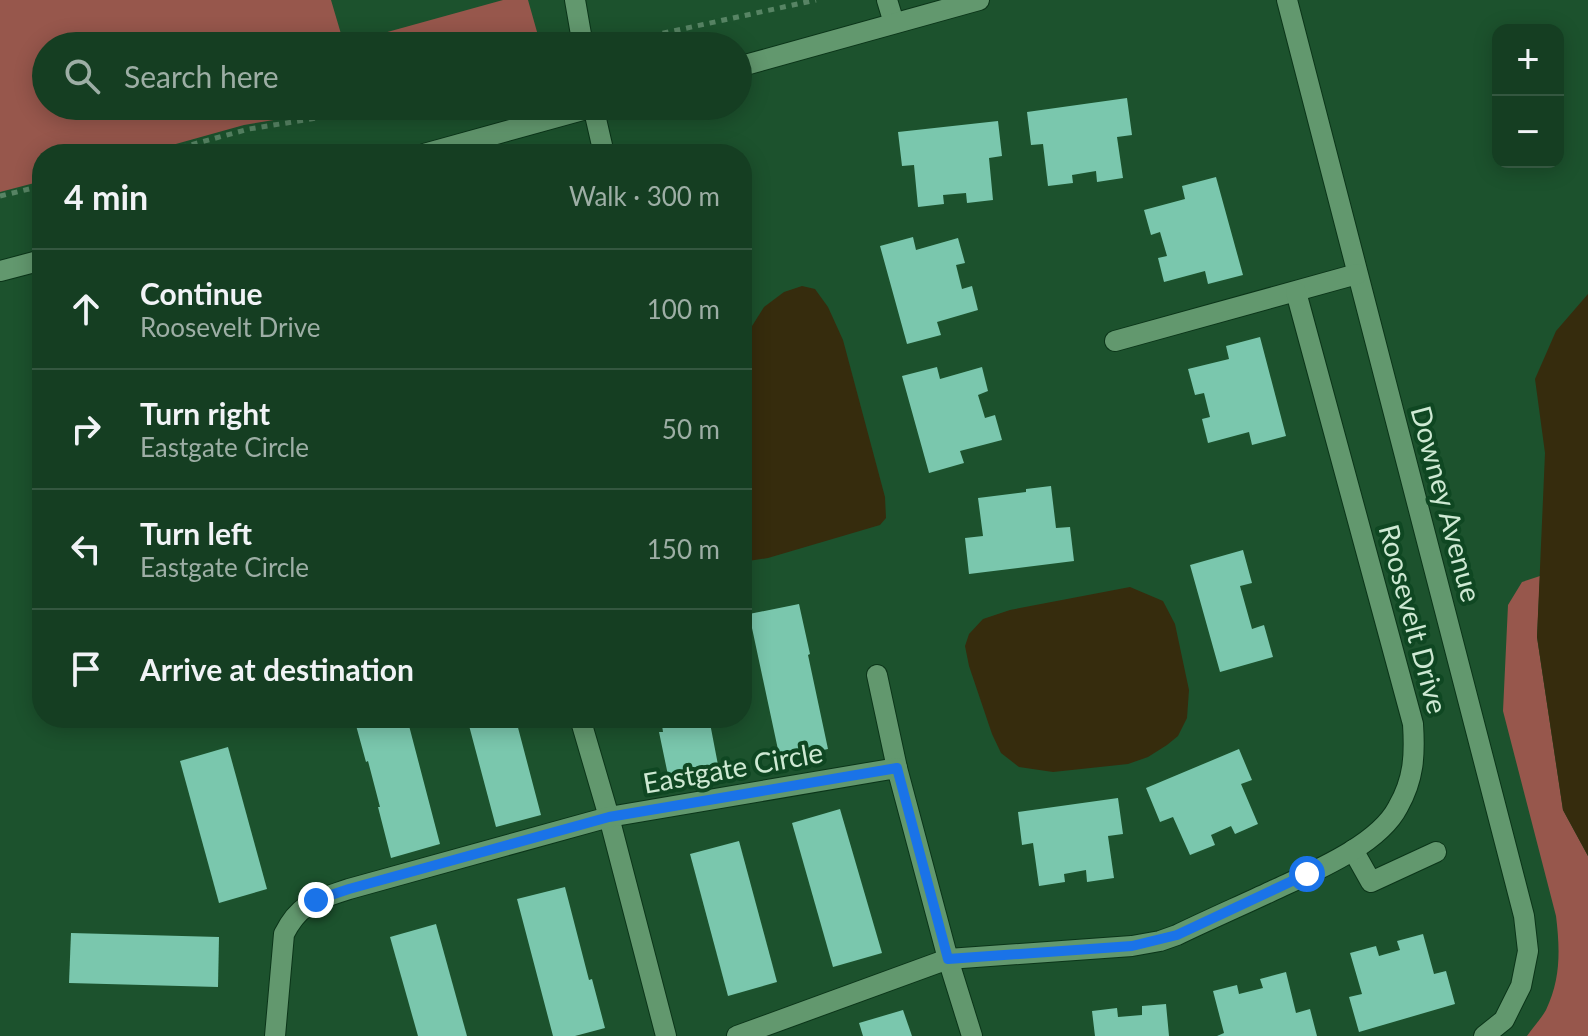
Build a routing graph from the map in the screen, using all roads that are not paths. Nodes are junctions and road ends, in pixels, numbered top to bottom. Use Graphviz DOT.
graph roads {
  1 [pos="575,0"];
  2 [pos="887,0"];
  3 [pos="979,0"];
  4 [pos="1287,0"];
  5 [pos="894,23"];
  6 [pos="581,32"];
  7 [pos="752,63"];
  8 [pos="544,120"];
  9 [pos="597,120"];
  10 [pos="459,144"];
  11 [pos="602,144"];
  12 [pos="32,263"];
  13 [pos="0,271"];
  14 [pos="1357,274"];
  15 [pos="1296,292"];
  16 [pos="1115,341"];
  17 [pos="877,675"];
  18 [pos="583,728"];
  19 [pos="897,768"];
  20 [pos="609,817"];
  21 [pos="1353,850"];
  22 [pos="1436,852"];
  23 [pos="948,959"];
  24 [pos="275,1036"];
  25 [pos="666,1036"];
  26 [pos="737,1036"];
  27 [pos="972,1036"];
  28 [pos="1484,1036"];
  1 -- 6 [label="street"];
  2 -- 5 [label="street"];
  3 -- 5 [label="street"];
  4 -- 14 [label="street, Downey Avenue"];
  5 -- 7 [label="street"];
  8 -- 10 [label="street"];
  9 -- 11 [label="street"];
  12 -- 13 [label="street"];
  14 -- 15 [label="street"];
  14 -- 28 [label="street, Downey Avenue"];
  15 -- 16 [label="street"];
  15 -- 21 [label="street, Roosevelt Drive"];
  17 -- 19 [label="street"];
  18 -- 20 [label="street"];
  19 -- 20 [label="street, Eastgate Circle"];
  19 -- 23 [label="street"];
  20 -- 24 [label="street, Eastgate Circle"];
  20 -- 25 [label="street"];
  21 -- 22 [label="street"];
  21 -- 23 [label="street, Roosevelt Drive"];
  23 -- 26 [label="street"];
  23 -- 27 [label="street"];
}
